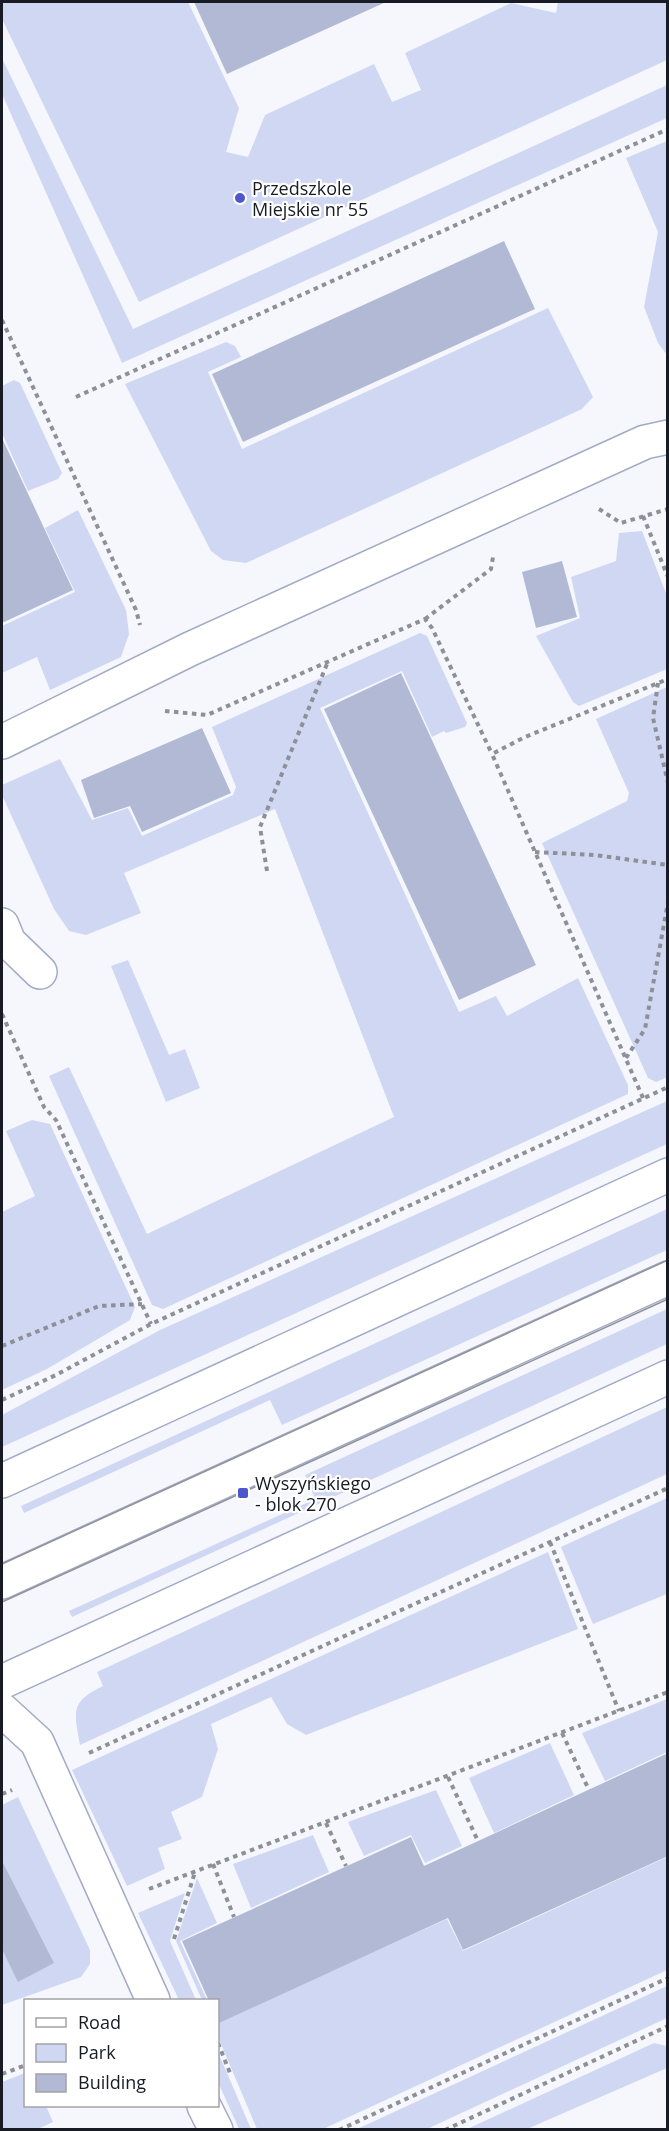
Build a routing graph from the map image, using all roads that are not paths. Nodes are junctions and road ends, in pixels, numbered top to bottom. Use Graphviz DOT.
graph roads {
  1 [pos="668,437"];
  2 [pos="2,742"];
  3 [pos="2,925"];
  4 [pos="40,972"];
  5 [pos="668,1175"];
  6 [pos="668,1278"];
  7 [pos="668,1377"];
  8 [pos="2,1481"];
  9 [pos="2,1582"];
  10 [pos="2,1682"];
  11 [pos="2,1710"];
  12 [pos="152,1999"];
  13 [pos="204,2107"];
  14 [pos="216,2130"];
  1 -- 2 [label="street"];
  3 -- 4 [label="street"];
  5 -- 8 [label="street"];
  6 -- 9 [label="street"];
  7 -- 10 [label="street"];
  11 -- 12 [label="street"];
  13 -- 14 [label="street"];
}
